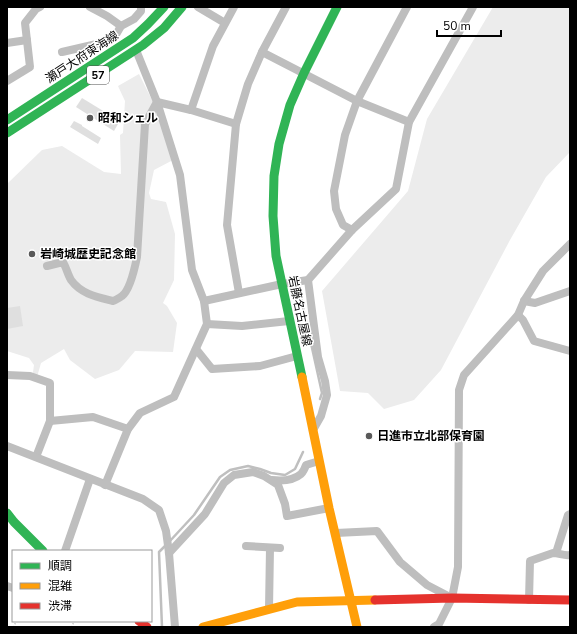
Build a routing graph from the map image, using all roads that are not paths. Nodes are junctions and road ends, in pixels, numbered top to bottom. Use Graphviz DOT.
graph roads {
  1 [pos="40,7"];
  2 [pos="90,7"];
  3 [pos="141,7"];
  4 [pos="164,7"];
  5 [pos="182,7"];
  6 [pos="198,7"];
  7 [pos="234,7"];
  8 [pos="286,7"];
  9 [pos="337,7"];
  10 [pos="407,7"];
  11 [pos="472,7"];
  12 [pos="225,23"];
  13 [pos="121,26"];
  14 [pos="27,40"];
  15 [pos="7,43"];
  16 [pos="136,50"];
  17 [pos="62,52"];
  18 [pos="262,52"];
  19 [pos="304,73"];
  20 [pos="7,81"];
  21 [pos="357,100"];
  22 [pos="157,102"];
  23 [pos="191,110"];
  24 [pos="7,120"];
  25 [pos="409,122"];
  26 [pos="236,124"];
  27 [pos="7,134"];
  28 [pos="352,230"];
  29 [pos="570,244"];
  30 [pos="47,266"];
  31 [pos="308,280"];
  32 [pos="282,284"];
  33 [pos="570,291"];
  34 [pos="238,293"];
  35 [pos="204,301"];
  36 [pos="524,301"];
  37 [pos="518,315"];
  38 [pos="289,320"];
  39 [pos="208,324"];
  40 [pos="196,349"];
  41 [pos="570,351"];
  42 [pos="297,356"];
  43 [pos="7,375"];
  44 [pos="50,421"];
  45 [pos="128,429"];
  46 [pos="313,430"];
  47 [pos="7,446"];
  48 [pos="36,458"];
  49 [pos="319,461"];
  50 [pos="90,479"];
  51 [pos="271,480"];
  52 [pos="105,485"];
  53 [pos="329,508"];
  54 [pos="7,513"];
  55 [pos="570,514"];
  56 [pos="336,533"];
  57 [pos="246,546"];
  58 [pos="270,548"];
  59 [pos="280,548"];
  60 [pos="40,550"];
  61 [pos="65,550"];
  62 [pos="168,550"];
  63 [pos="556,553"];
  64 [pos="570,555"];
  65 [pos="452,598"];
  66 [pos="351,600"];
  67 [pos="529,600"];
  68 [pos="570,600"];
  69 [pos="269,609"];
  70 [pos="175,627"];
  71 [pos="203,627"];
  72 [pos="357,627"];
  73 [pos="434,627"];
  1 -- 14 [label="street"];
  2 -- 13 [label="street"];
  3 -- 13 [label="street"];
  4 -- 24 [label="main road, 瀬戸大府東海線 / 57"];
  5 -- 16 [label="main road, 瀬戸大府東海線 / 57"];
  6 -- 12 [label="street"];
  7 -- 12 [label="street"];
  8 -- 18 [label="street"];
  9 -- 19 [label="main road, 岩藤名古屋線"];
  10 -- 21 [label="street"];
  11 -- 25 [label="street"];
  12 -- 23 [label="street"];
  13 -- 17 [label="street"];
  14 -- 15 [label="street"];
  14 -- 20 [label="street"];
  16 -- 22 [label="street"];
  16 -- 27 [label="main road, 瀬戸大府東海線 / 57"];
  18 -- 19 [label="street"];
  18 -- 26 [label="street"];
  19 -- 21 [label="street"];
  19 -- 32 [label="main road, 岩藤名古屋線"];
  21 -- 25 [label="street"];
  21 -- 28 [label="street"];
  22 -- 23 [label="street"];
  22 -- 30 [label="street"];
  22 -- 35 [label="street"];
  23 -- 26 [label="street"];
  25 -- 28 [label="street"];
  26 -- 34 [label="street"];
  28 -- 31 [label="street"];
  29 -- 36 [label="street"];
  31 -- 32 [label="street"];
  31 -- 46 [label="street"];
  32 -- 34 [label="street"];
  32 -- 38 [label="main road, 岩藤名古屋線"];
  33 -- 36 [label="street"];
  34 -- 35 [label="street"];
  35 -- 39 [label="street"];
  36 -- 37 [label="street"];
  37 -- 41 [label="street"];
  37 -- 65 [label="street"];
  38 -- 39 [label="street"];
  38 -- 42 [label="main road, 岩藤名古屋線"];
  39 -- 40 [label="street"];
  40 -- 42 [label="street"];
  40 -- 45 [label="street"];
  42 -- 46 [label="main road, 岩藤名古屋線"];
  43 -- 44 [label="street"];
  44 -- 45 [label="street"];
  44 -- 48 [label="street"];
  45 -- 52 [label="street"];
  46 -- 49 [label="main road, 岩藤名古屋線"];
  47 -- 48 [label="street"];
  48 -- 50 [label="street"];
  49 -- 51 [label="street"];
  49 -- 53 [label="main road, 岩藤名古屋線"];
  50 -- 52 [label="street"];
  50 -- 61 [label="street"];
  51 -- 53 [label="street"];
  51 -- 62 [label="street"];
  52 -- 62 [label="street"];
  53 -- 56 [label="main road, 岩藤名古屋線"];
  54 -- 60 [label="main road"];
  55 -- 63 [label="street"];
  56 -- 65 [label="street"];
  56 -- 66 [label="main road, 岩藤名古屋線"];
  57 -- 58 [label="street"];
  58 -- 59 [label="street"];
  58 -- 69 [label="street"];
  62 -- 70 [label="street"];
  63 -- 64 [label="street"];
  63 -- 67 [label="street"];
  65 -- 66 [label="main road"];
  65 -- 67 [label="main road"];
  65 -- 73 [label="street"];
  66 -- 69 [label="main road"];
  66 -- 72 [label="main road, 岩藤名古屋線"];
  67 -- 68 [label="main road"];
  69 -- 71 [label="main road"];
}
